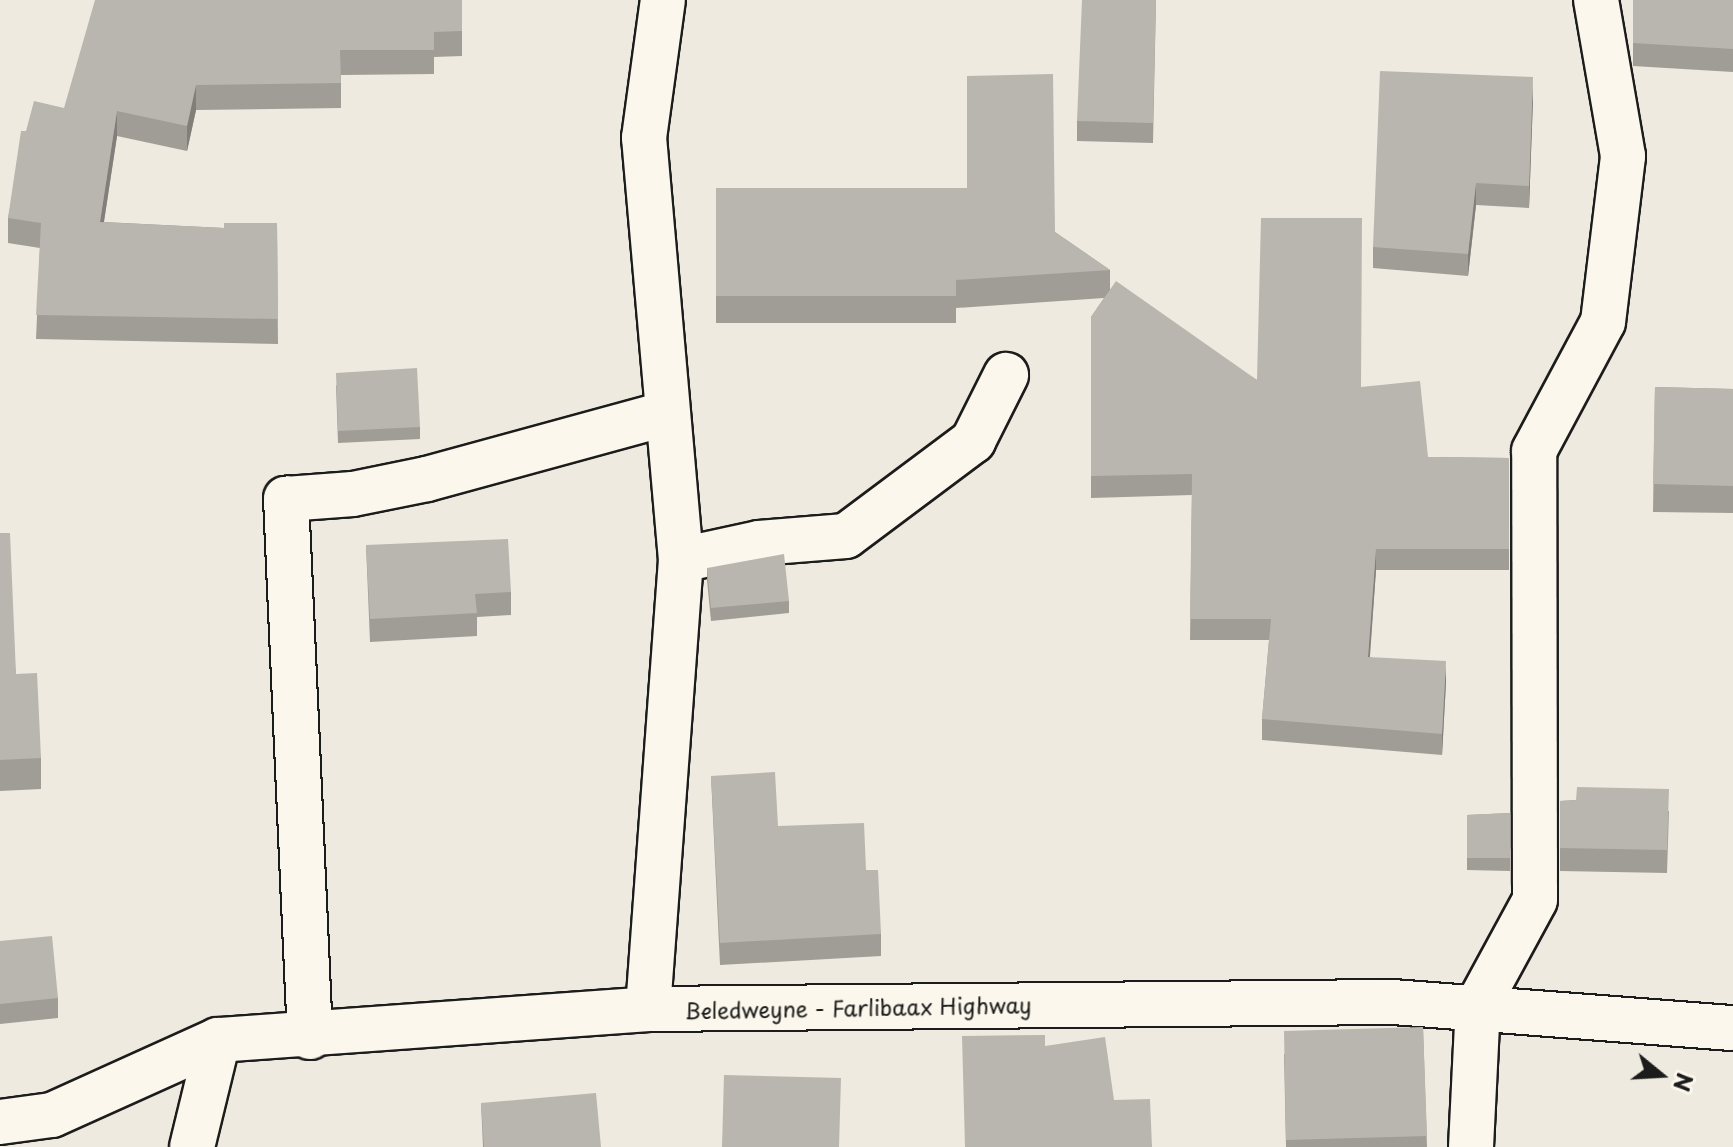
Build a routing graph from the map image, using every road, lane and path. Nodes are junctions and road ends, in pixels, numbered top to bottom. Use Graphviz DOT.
graph roads {
  1 [pos="663,0"];
  2 [pos="1596,0"];
  3 [pos="1006,375"];
  4 [pos="664,414"];
  5 [pos="681,560"];
  6 [pos="1478,1005"];
  7 [pos="648,1009"];
  8 [pos="1733,1028"];
  9 [pos="310,1037"];
  10 [pos="218,1040"];
  11 [pos="0,1122"];
  12 [pos="192,1147"];
  13 [pos="1471,1147"];
  1 -- 4 [label="street"];
  2 -- 6 [label="street"];
  3 -- 5 [label="street"];
  4 -- 5 [label="street"];
  4 -- 9 [label="street"];
  5 -- 7 [label="street"];
  6 -- 7 [label="street, Beledweyne - Farlibaax Highway"];
  6 -- 8 [label="street, Beledweyne - Farlibaax Highway"];
  6 -- 13 [label="street"];
  7 -- 9 [label="street, Beledweyne - Farlibaax Highway"];
  9 -- 10 [label="street, Beledweyne - Farlibaax Highway"];
  10 -- 11 [label="street, Beledweyne - Farlibaax Highway"];
  10 -- 12 [label="street"];
}
